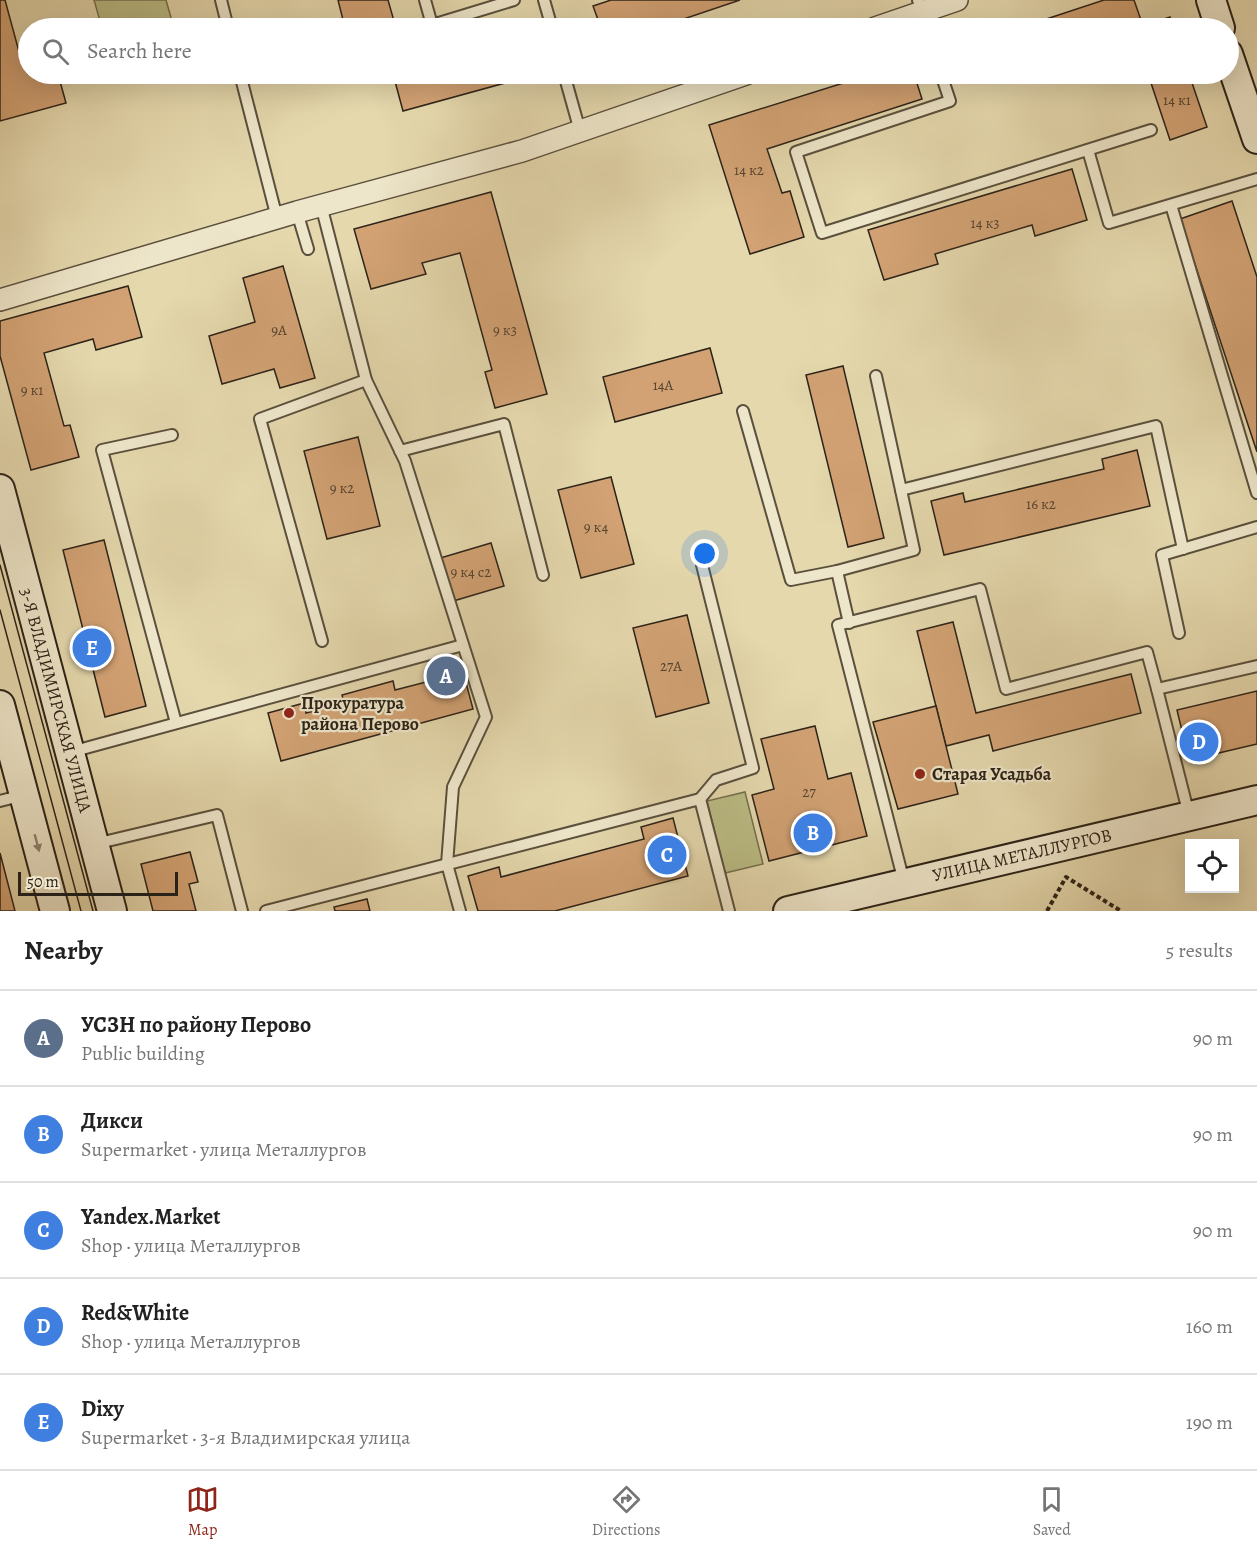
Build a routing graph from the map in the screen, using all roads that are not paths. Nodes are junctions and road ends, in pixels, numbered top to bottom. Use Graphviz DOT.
graph roads {
  1 [pos="221,0"];
  2 [pos="425,0"];
  3 [pos="514,0"];
  4 [pos="544,0"];
  5 [pos="957,0"];
  6 [pos="1210,0"];
  7 [pos="922,14"];
  8 [pos="226,18"];
  9 [pos="430,18"];
  10 [pos="455,18"];
  11 [pos="549,18"];
  12 [pos="1216,18"];
  13 [pos="243,84"];
  14 [pos="567,84"];
  15 [pos="717,84"];
  16 [pos="944,84"];
  17 [pos="1238,84"];
  18 [pos="1151,130"];
  19 [pos="580,131"];
  20 [pos="1257,139"];
  21 [pos="1088,150"];
  22 [pos="1257,179"];
  23 [pos="321,205"];
  24 [pos="1171,205"];
  25 [pos="287,215"];
  26 [pos="308,249"];
  27 [pos="0,300"];
  28 [pos="876,376"];
  29 [pos="366,380"];
  30 [pos="743,411"];
  31 [pos="172,435"];
  32 [pos="400,451"];
  33 [pos="0,489"];
  34 [pos="902,490"];
  35 [pos="1257,493"];
  36 [pos="1257,527"];
  37 [pos="1183,549"];
  38 [pos="702,565"];
  39 [pos="837,571"];
  40 [pos="543,575"];
  41 [pos="849,623"];
  42 [pos="1179,633"];
  43 [pos="322,641"];
  44 [pos="463,645"];
  45 [pos="1257,666"];
  46 [pos="1157,689"];
  47 [pos="0,705"];
  48 [pos="176,723"];
  49 [pos="70,752"];
  50 [pos="12,798"];
  51 [pos="700,799"];
  52 [pos="1257,800"];
  53 [pos="1189,816"];
  54 [pos="95,844"];
  55 [pos="447,864"];
  56 [pos="904,884"];
  57 [pos="55,911"];
  58 [pos="112,911"];
  59 [pos="242,911"];
  60 [pos="266,911"];
  61 [pos="460,911"];
  62 [pos="729,911"];
  63 [pos="788,911"];
  1 -- 8 [label="lane"];
  2 -- 9 [label="lane"];
  3 -- 10 [label="lane"];
  4 -- 11 [label="lane"];
  5 -- 7 [label="street"];
  6 -- 12 [label="street"];
  13 -- 25 [label="lane"];
  14 -- 19 [label="lane"];
  15 -- 19 [label="street"];
  16 -- 21 [label="lane"];
  17 -- 20 [label="street"];
  18 -- 21 [label="lane"];
  19 -- 23 [label="street"];
  21 -- 24 [label="lane"];
  22 -- 24 [label="lane"];
  23 -- 25 [label="street"];
  23 -- 29 [label="lane"];
  24 -- 35 [label="lane"];
  25 -- 26 [label="lane"];
  25 -- 27 [label="street"];
  28 -- 34 [label="lane"];
  29 -- 32 [label="lane"];
  29 -- 43 [label="lane"];
  30 -- 39 [label="lane"];
  31 -- 48 [label="lane"];
  32 -- 40 [label="lane"];
  32 -- 44 [label="lane"];
  33 -- 49 [label="street, 3-Я ВЛАДИМИРСКАЯ УЛИЦА"];
  34 -- 37 [label="lane"];
  34 -- 39 [label="lane"];
  36 -- 37 [label="lane"];
  37 -- 42 [label="lane"];
  38 -- 51 [label="lane"];
  39 -- 41 [label="lane"];
  41 -- 46 [label="lane"];
  41 -- 56 [label="lane"];
  44 -- 48 [label="lane"];
  44 -- 55 [label="lane"];
  45 -- 46 [label="lane"];
  46 -- 53 [label="lane"];
  47 -- 50 [label="street"];
  48 -- 49 [label="lane"];
  49 -- 54 [label="street, 3-Я ВЛАДИМИРСКАЯ УЛИЦА"];
  50 -- 57 [label="street, one-way"];
  51 -- 55 [label="lane"];
  51 -- 62 [label="lane"];
  52 -- 53 [label="street, УЛИЦА МЕТАЛЛУРГОВ"];
  53 -- 56 [label="street, УЛИЦА МЕТАЛЛУРГОВ"];
  54 -- 58 [label="street, 3-Я ВЛАДИМИРСКАЯ УЛИЦА"];
  54 -- 59 [label="lane"];
  55 -- 60 [label="lane"];
  55 -- 61 [label="lane"];
  56 -- 63 [label="street, УЛИЦА МЕТАЛЛУРГОВ"];
}
